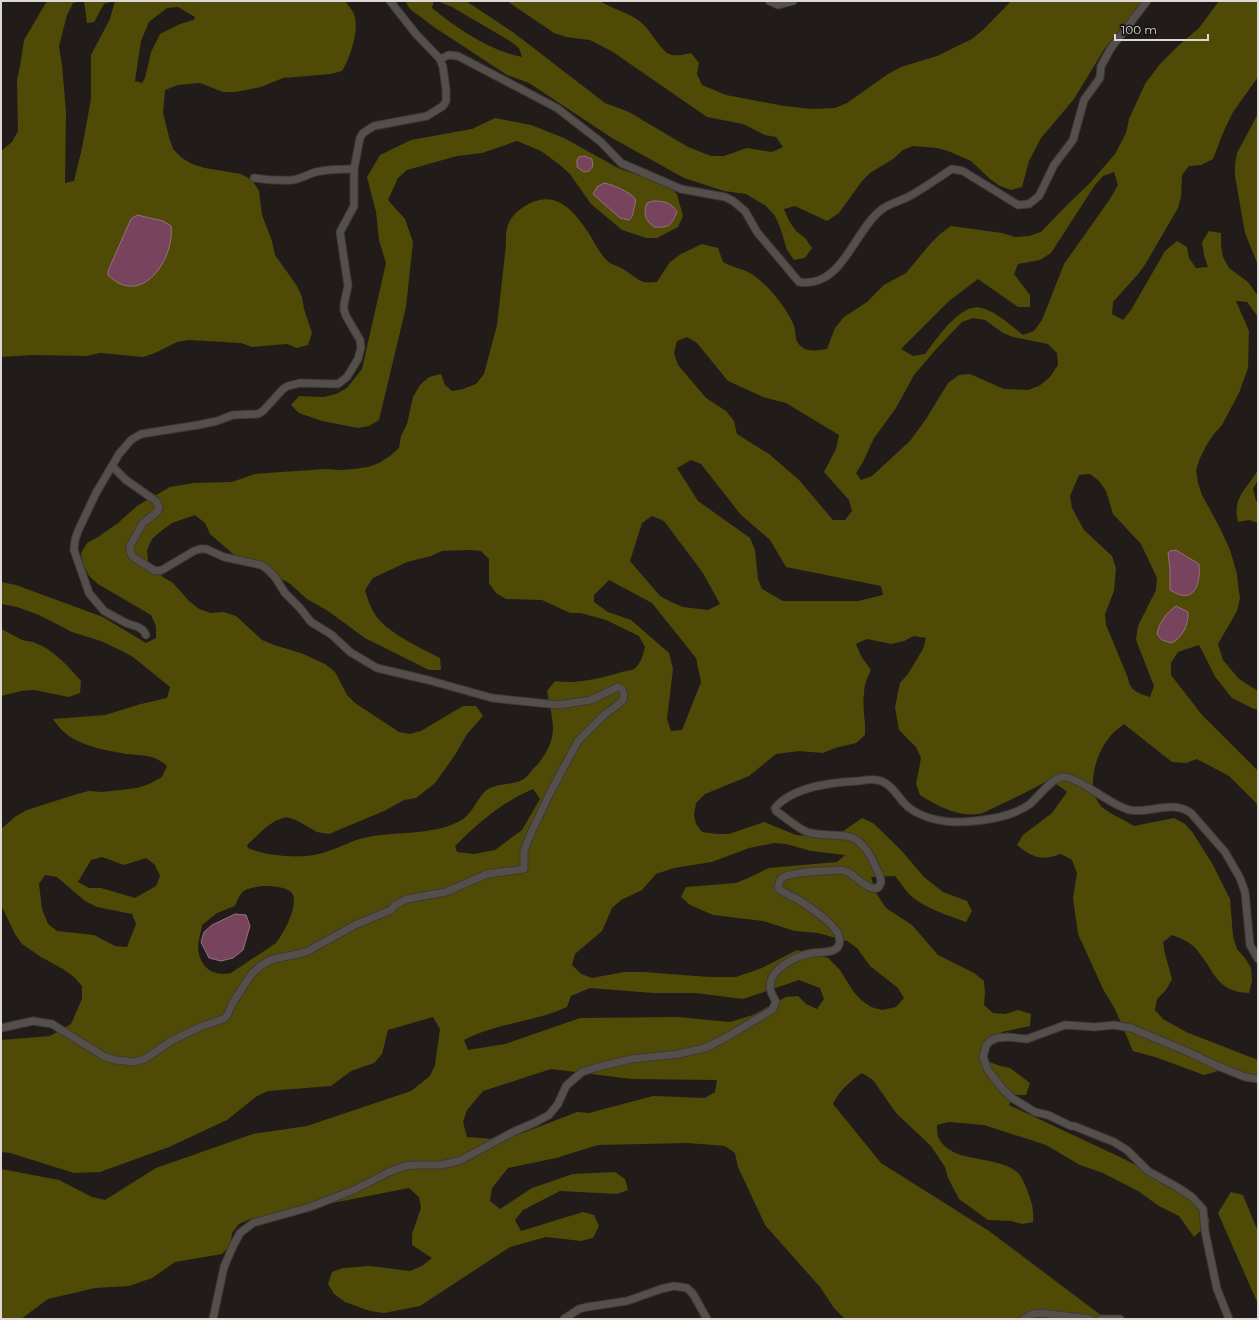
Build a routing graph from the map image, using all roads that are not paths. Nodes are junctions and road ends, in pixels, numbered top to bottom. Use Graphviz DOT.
graph roads {
  1 [pos="390,1"];
  2 [pos="768,1"];
  3 [pos="793,1"];
  4 [pos="1147,1"];
  5 [pos="440,59"];
  6 [pos="354,169"];
  7 [pos="254,178"];
  8 [pos="112,466"];
  9 [pos="146,635"];
  10 [pos="1258,959"];
  11 [pos="1,1028"];
  12 [pos="1258,1079"];
  13 [pos="213,1319"];
  14 [pos="564,1319"];
  15 [pos="707,1319"];
  16 [pos="1024,1319"];
  17 [pos="1090,1319"];
  18 [pos="1101,1319"];
  19 [pos="1120,1319"];
  20 [pos="1229,1319"];
  1 -- 5 [label="street"];
  2 -- 3 [label="street"];
  4 -- 5 [label="street"];
  5 -- 6 [label="street"];
  6 -- 7 [label="street"];
  6 -- 8 [label="street"];
  8 -- 9 [label="street"];
  8 -- 11 [label="street"];
  10 -- 13 [label="street"];
  12 -- 20 [label="street"];
  14 -- 15 [label="street"];
  16 -- 17 [label="street"];
  18 -- 19 [label="street"];
}
